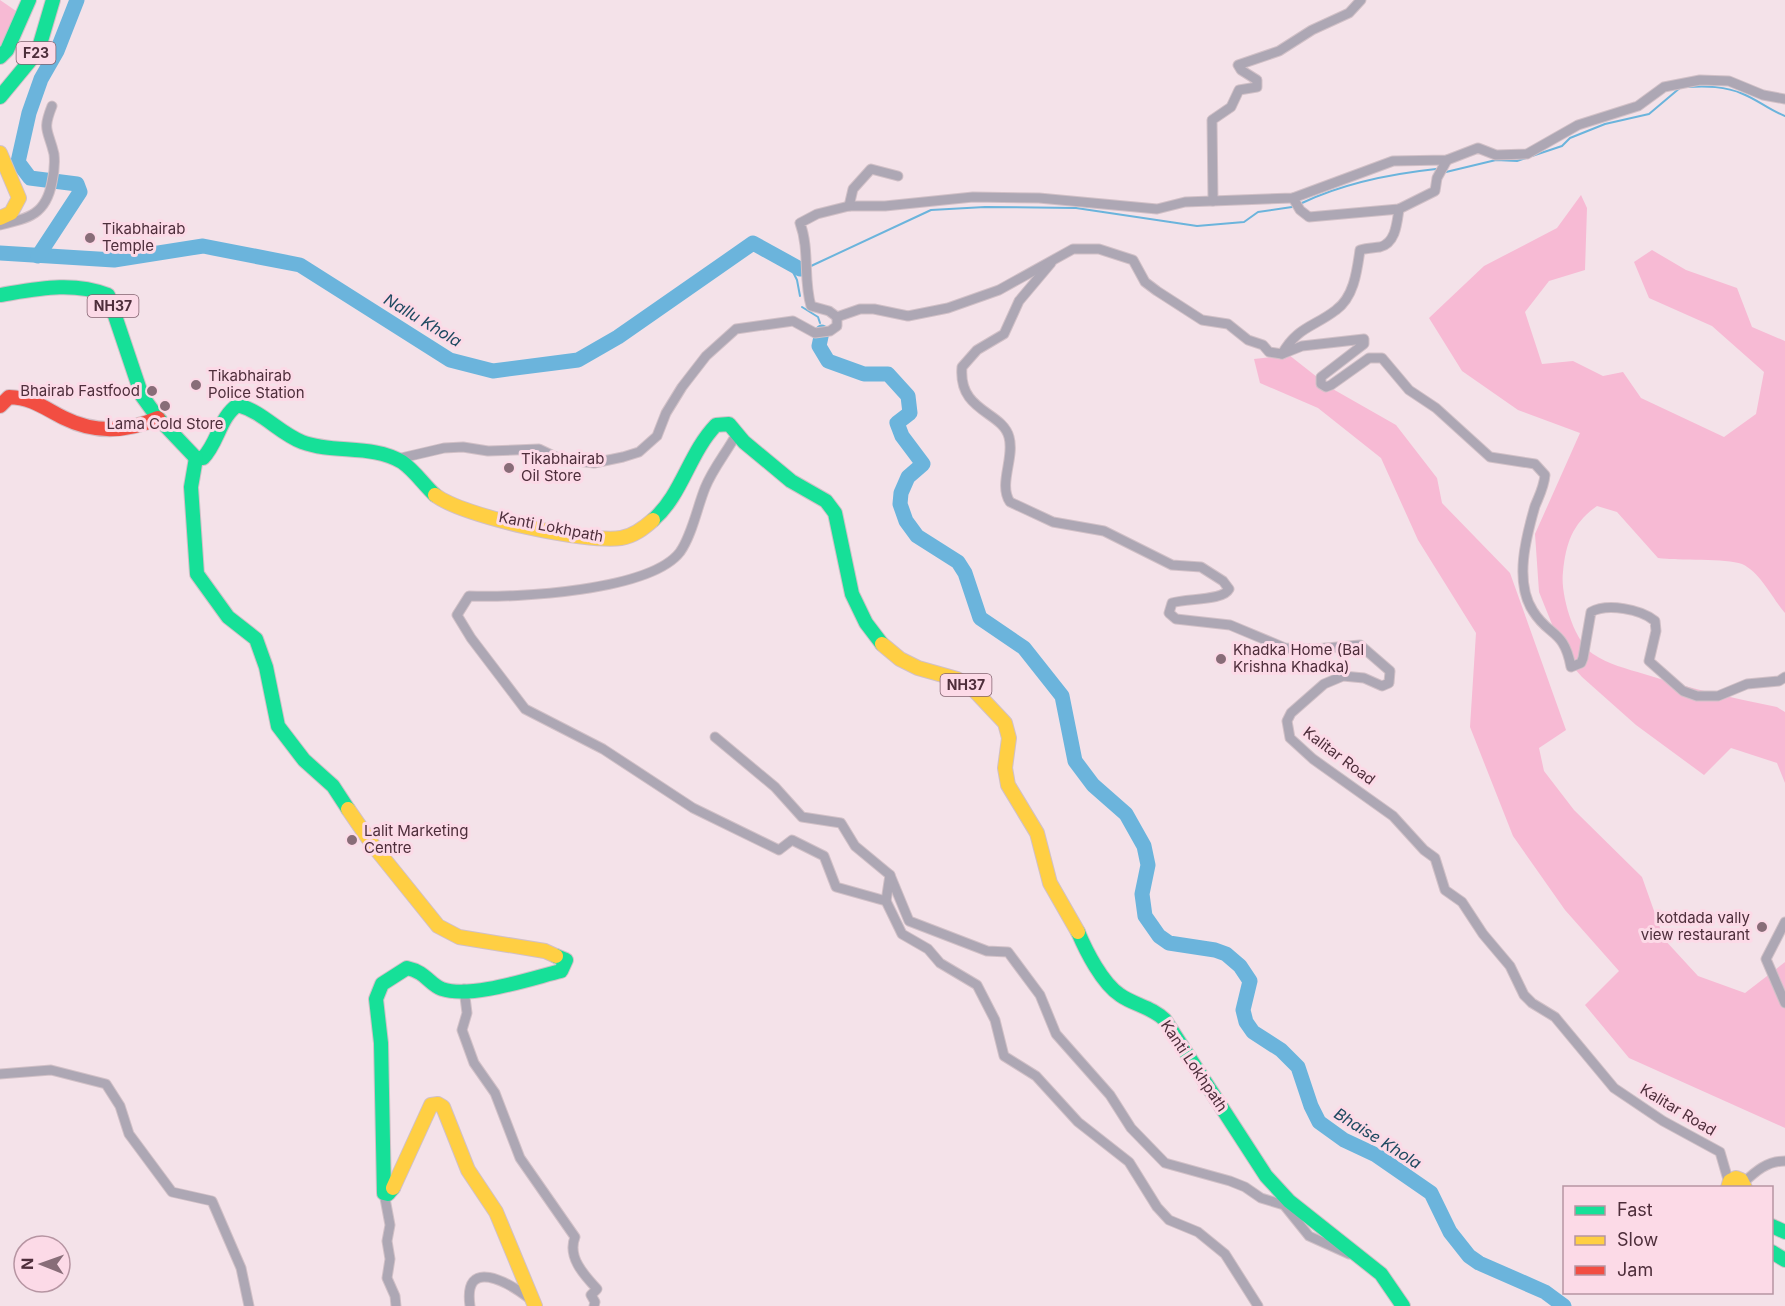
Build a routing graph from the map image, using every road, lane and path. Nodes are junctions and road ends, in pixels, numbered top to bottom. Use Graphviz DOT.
graph roads {
  1 [pos="29,0"];
  2 [pos="53,0"];
  3 [pos="1361,0"];
  4 [pos="0,57"];
  5 [pos="0,97"];
  6 [pos="1785,99"];
  7 [pos="52,105"];
  8 [pos="0,153"];
  9 [pos="1447,160"];
  10 [pos="898,176"];
  11 [pos="1293,198"];
  12 [pos="1213,201"];
  13 [pos="849,206"];
  14 [pos="1399,209"];
  15 [pos="0,218"];
  16 [pos="0,225"];
  17 [pos="1059,254"];
  18 [pos="0,294"];
  19 [pos="837,318"];
  20 [pos="1282,354"];
  21 [pos="0,406"];
  22 [pos="158,418"];
  23 [pos="737,433"];
  24 [pos="196,458"];
  25 [pos="397,459"];
  26 [pos="1785,677"];
  27 [pos="715,737"];
  28 [pos="890,875"];
  29 [pos="886,901"];
  30 [pos="1785,922"];
  31 [pos="464,988"];
  32 [pos="1785,1003"];
  33 [pos="0,1074"];
  34 [pos="1785,1161"];
  35 [pos="1737,1185"];
  36 [pos="384,1193"];
  37 [pos="1360,1258"];
  38 [pos="534,1303"];
  39 [pos="249,1306"];
  40 [pos="396,1306"];
  41 [pos="470,1306"];
  42 [pos="594,1306"];
  43 [pos="1258,1306"];
  44 [pos="1403,1306"];
  1 -- 4 [label="main road, F23"];
  2 -- 5 [label="main road, F23"];
  3 -- 12 [label="street"];
  6 -- 9 [label="street"];
  7 -- 16 [label="street"];
  8 -- 15 [label="main road"];
  9 -- 11 [label="street"];
  9 -- 14 [label="street"];
  10 -- 13 [label="street"];
  11 -- 12 [label="street"];
  11 -- 14 [label="street"];
  12 -- 13 [label="street"];
  13 -- 19 [label="street"];
  14 -- 20 [label="street"];
  17 -- 19 [label="street"];
  17 -- 20 [label="street"];
  17 -- 35 [label="street, Kalitar Road"];
  18 -- 22 [label="main road, NH37"];
  19 -- 25 [label="street"];
  20 -- 26 [label="street"];
  21 -- 22 [label="main road"];
  22 -- 24 [label="main road, NH37"];
  23 -- 25 [label="main road, Kanti Lokhpath"];
  23 -- 29 [label="street"];
  23 -- 37 [label="main road, Kanti Lokhpath / NH37"];
  24 -- 25 [label="main road"];
  24 -- 31 [label="main road"];
  27 -- 28 [label="street"];
  28 -- 29 [label="street"];
  28 -- 37 [label="street"];
  29 -- 43 [label="street"];
  30 -- 32 [label="street"];
  31 -- 36 [label="main road"];
  31 -- 42 [label="street"];
  33 -- 39 [label="street"];
  34 -- 35 [label="street"];
  36 -- 38 [label="main road"];
  36 -- 40 [label="street"];
  37 -- 44 [label="main road, Kanti Lokhpath / NH37"];
  38 -- 41 [label="street"];
}
